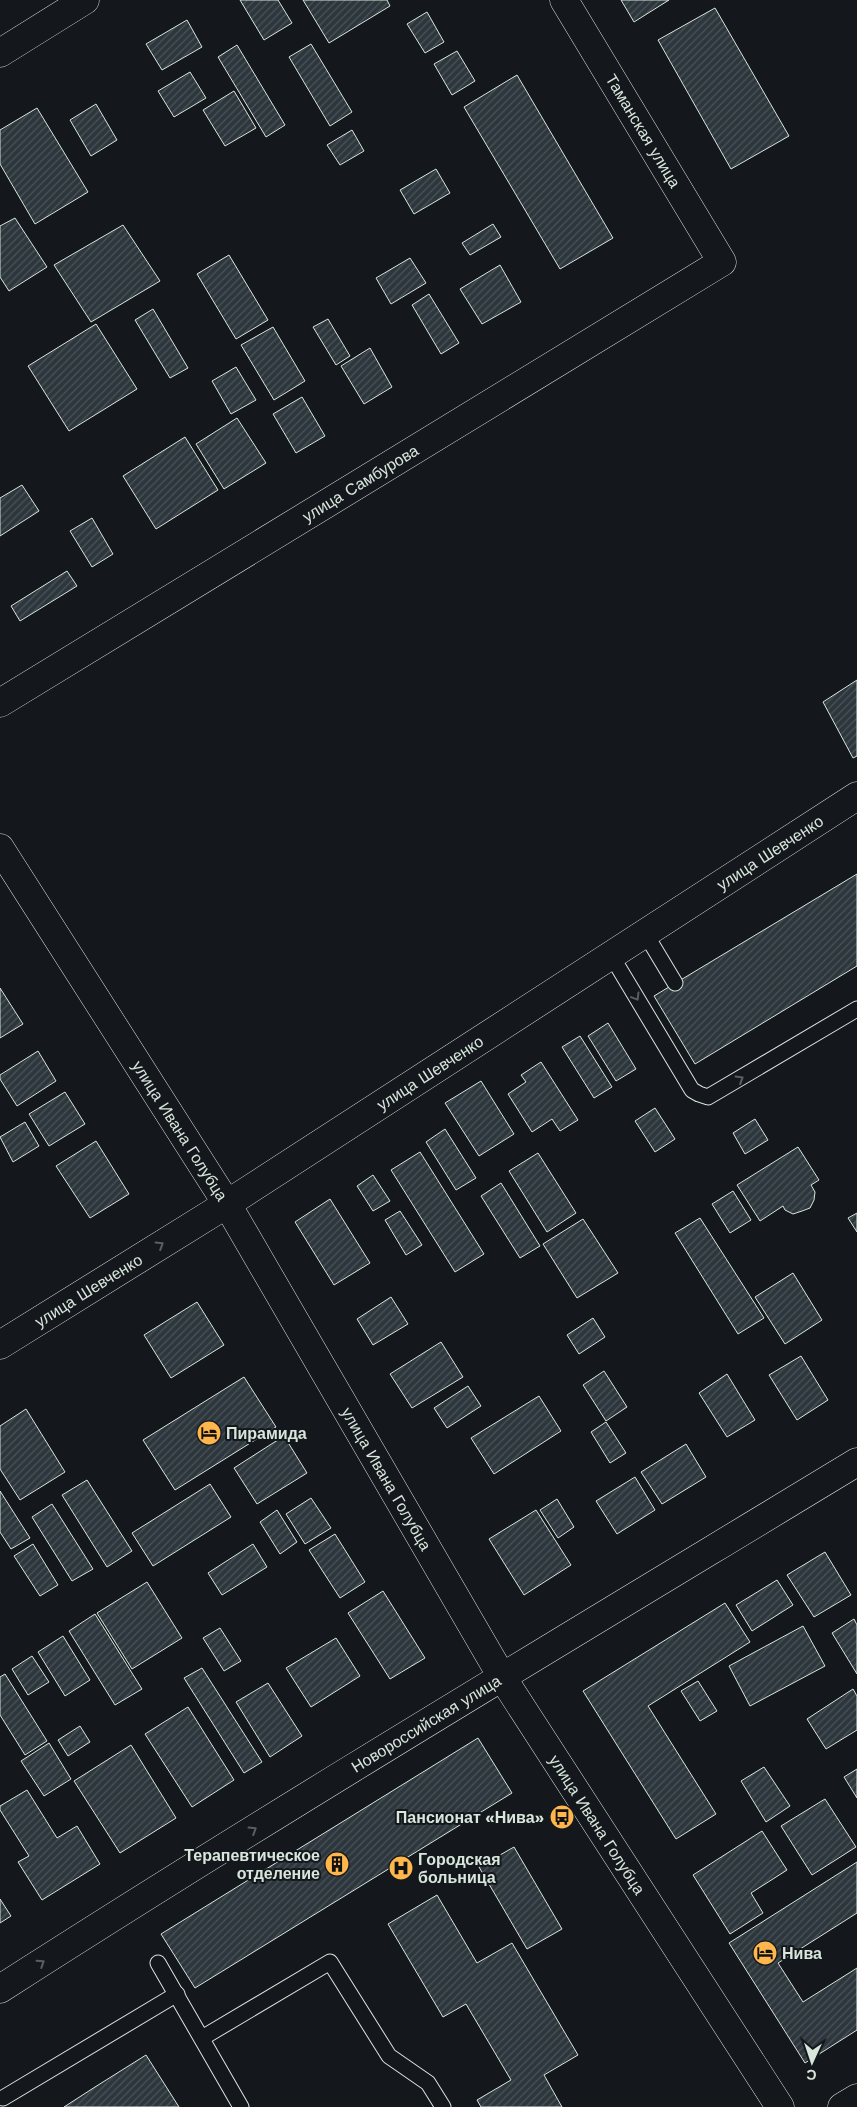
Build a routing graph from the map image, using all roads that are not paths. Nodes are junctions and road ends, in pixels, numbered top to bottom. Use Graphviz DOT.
graph roads {
  1 [pos="85,0"];
  2 [pos="564,0"];
  3 [pos="0,53"];
  4 [pos="722,262"];
  5 [pos="0,703"];
  6 [pos="857,796"];
  7 [pos="0,848"];
  8 [pos="645,933"];
  9 [pos="611,955"];
  10 [pos="675,983"];
  11 [pos="857,1009"];
  12 [pos="227,1204"];
  13 [pos="0,1345"];
  14 [pos="857,1462"];
  15 [pos="502,1677"];
  16 [pos="158,1963"];
  17 [pos="0,1989"];
  18 [pos="177,1994"];
  19 [pos="202,2038"];
  20 [pos="3,2098"];
  21 [pos="857,2098"];
  22 [pos="234,2104"];
  23 [pos="443,2107"];
  24 [pos="780,2107"];
  25 [pos="842,2107"];
  1 -- 3 [label="street"];
  2 -- 4 [label="street, Таманская улица"];
  4 -- 5 [label="street, улица Самбурова"];
  6 -- 8 [label="street, улица Шевченко"];
  7 -- 12 [label="street, улица Ивана Голубца"];
  8 -- 9 [label="street, улица Шевченко"];
  8 -- 10 [label="lane"];
  9 -- 11 [label="lane, one-way"];
  9 -- 12 [label="street, улица Шевченко"];
  13 -- 12 [label="street, улица Шевченко, one-way"];
  12 -- 15 [label="street, улица Ивана Голубца"];
  14 -- 15 [label="street, Новороссийская улица"];
  17 -- 15 [label="street, Новороссийская улица, one-way"];
  15 -- 24 [label="street, улица Ивана Голубца"];
  16 -- 18 [label="lane"];
  18 -- 19 [label="lane"];
  18 -- 20 [label="lane"];
  19 -- 22 [label="lane"];
  19 -- 23 [label="lane"];
  21 -- 25 [label="street"];
}
